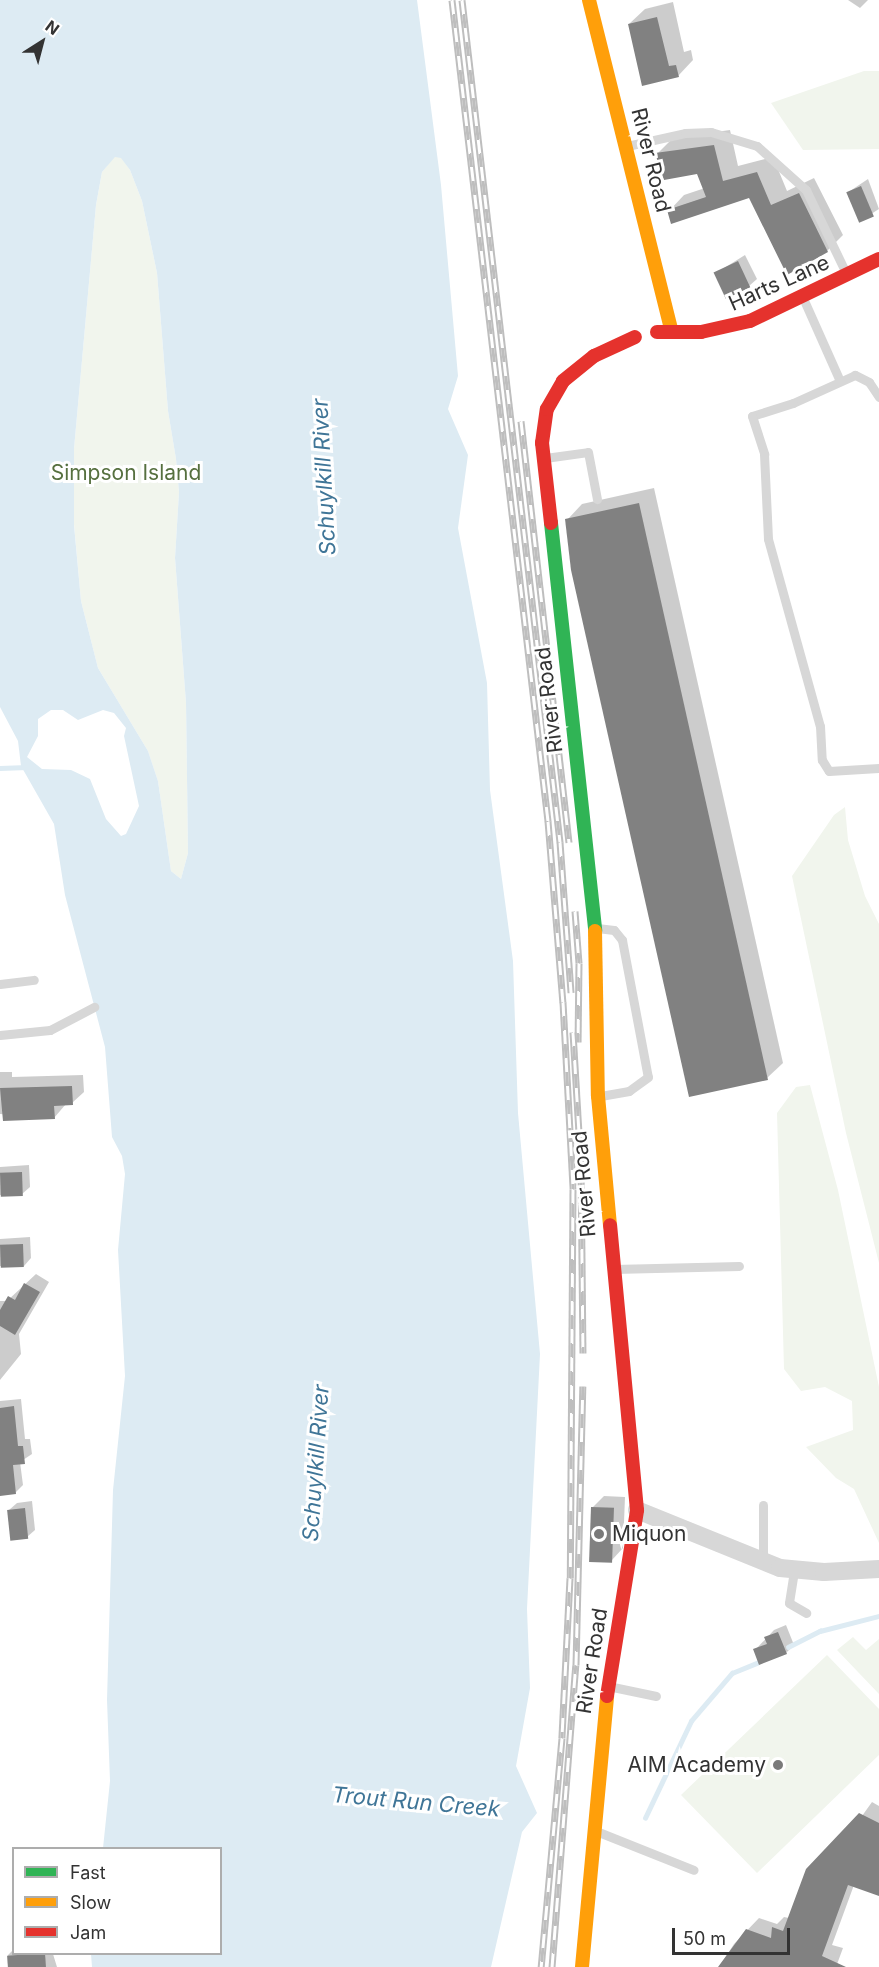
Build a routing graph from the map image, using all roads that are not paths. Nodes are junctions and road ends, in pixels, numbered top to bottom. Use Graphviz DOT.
graph roads {
  1 [pos="589,0"];
  2 [pos="626,146"];
  3 [pos="879,259"];
  4 [pos="847,275"];
  5 [pos="803,298"];
  6 [pos="671,330"];
  7 [pos="657,332"];
  8 [pos="635,337"];
  9 [pos="840,381"];
  10 [pos="879,397"];
  11 [pos="543,458"];
  12 [pos="597,500"];
  13 [pos="879,768"];
  14 [pos="595,928"];
  15 [pos="34,980"];
  16 [pos="0,984"];
  17 [pos="94,1007"];
  18 [pos="0,1035"];
  19 [pos="598,1096"];
  20 [pos="739,1266"];
  21 [pos="612,1269"];
  22 [pos="763,1505"];
  23 [pos="637,1510"];
  24 [pos="763,1563"];
  25 [pos="879,1569"];
  26 [pos="794,1570"];
  27 [pos="806,1613"];
  28 [pos="608,1685"];
  29 [pos="656,1696"];
  30 [pos="594,1830"];
  31 [pos="694,1870"];
  32 [pos="582,1967"];
  1 -- 2 [label="street, River Road"];
  2 -- 4 [label="lane"];
  2 -- 6 [label="street, River Road"];
  3 -- 4 [label="street, Harts Lane"];
  4 -- 5 [label="street, Harts Lane"];
  5 -- 6 [label="street, Harts Lane"];
  5 -- 9 [label="lane"];
  6 -- 7 [label="street, Harts Lane"];
  8 -- 11 [label="street, River Road"];
  9 -- 10 [label="lane"];
  9 -- 13 [label="lane"];
  11 -- 12 [label="lane"];
  11 -- 14 [label="street, River Road"];
  14 -- 19 [label="street, River Road"];
  14 -- 19 [label="lane"];
  15 -- 16 [label="lane"];
  17 -- 18 [label="lane"];
  19 -- 21 [label="street, River Road"];
  20 -- 21 [label="lane"];
  21 -- 23 [label="street, River Road"];
  22 -- 24 [label="lane"];
  23 -- 24 [label="street"];
  23 -- 28 [label="street, River Road"];
  24 -- 26 [label="street"];
  25 -- 26 [label="street"];
  26 -- 27 [label="lane"];
  28 -- 29 [label="lane"];
  28 -- 30 [label="street, River Road"];
  30 -- 31 [label="lane"];
  30 -- 32 [label="street, River Road"];
}
